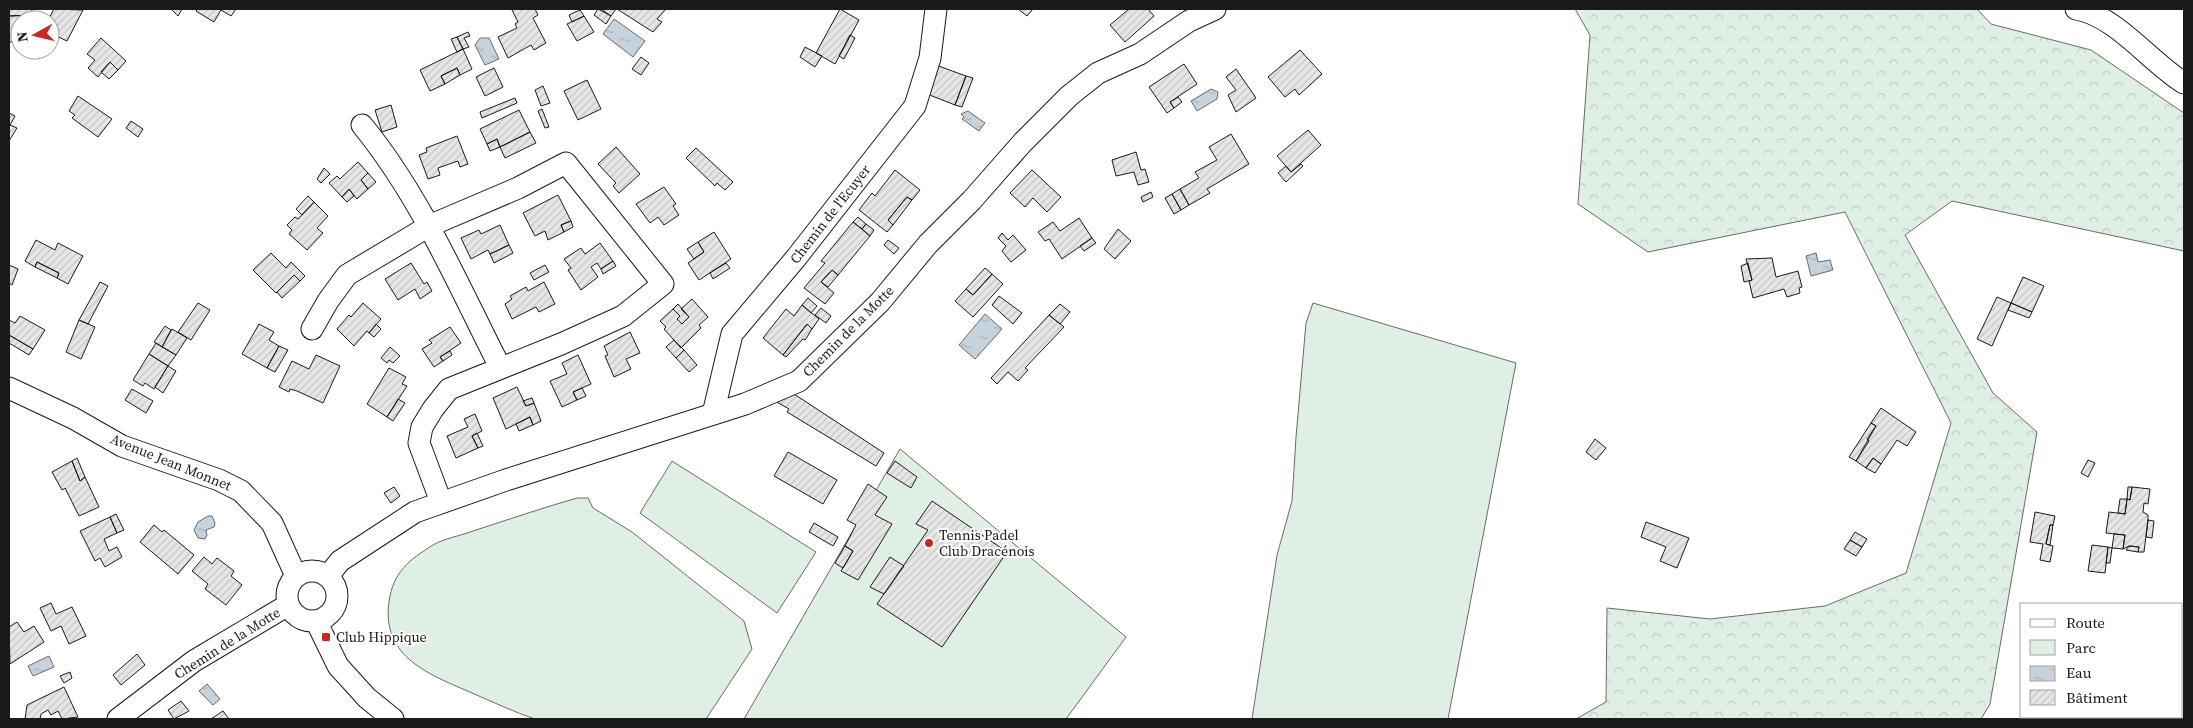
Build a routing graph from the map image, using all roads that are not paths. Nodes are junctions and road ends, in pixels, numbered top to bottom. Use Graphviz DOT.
graph roads {
  1 [pos="936,9"];
  2 [pos="1215,9"];
  3 [pos="2076,9"];
  4 [pos="2184,84"];
  5 [pos="362,125"];
  6 [pos="428,226"];
  7 [pos="312,329"];
  8 [pos="500,367"];
  9 [pos="9,388"];
  10 [pos="713,414"];
  11 [pos="441,502"];
  12 [pos="296,576"];
  13 [pos="328,576"];
  14 [pos="288,605"];
  15 [pos="316,621"];
  16 [pos="118,719"];
  17 [pos="393,719"];
  1 -- 10 [label="street, Chemin de l'Ecuyer"];
  2 -- 10 [label="street, Chemin de la Motte"];
  3 -- 4 [label="street"];
  5 -- 6 [label="street"];
  6 -- 7 [label="street"];
  6 -- 8 [label="street"];
  6 -- 8 [label="street"];
  8 -- 11 [label="street"];
  9 -- 12 [label="street, Avenue Jean Monnet"];
  10 -- 11 [label="street, Chemin de la Motte"];
  11 -- 13 [label="street, Chemin de la Motte"];
  12 -- 13 [label="street"];
  12 -- 14 [label="street"];
  13 -- 15 [label="street"];
  14 -- 15 [label="street"];
  14 -- 16 [label="street, Chemin de la Motte"];
  15 -- 17 [label="street"];
}
